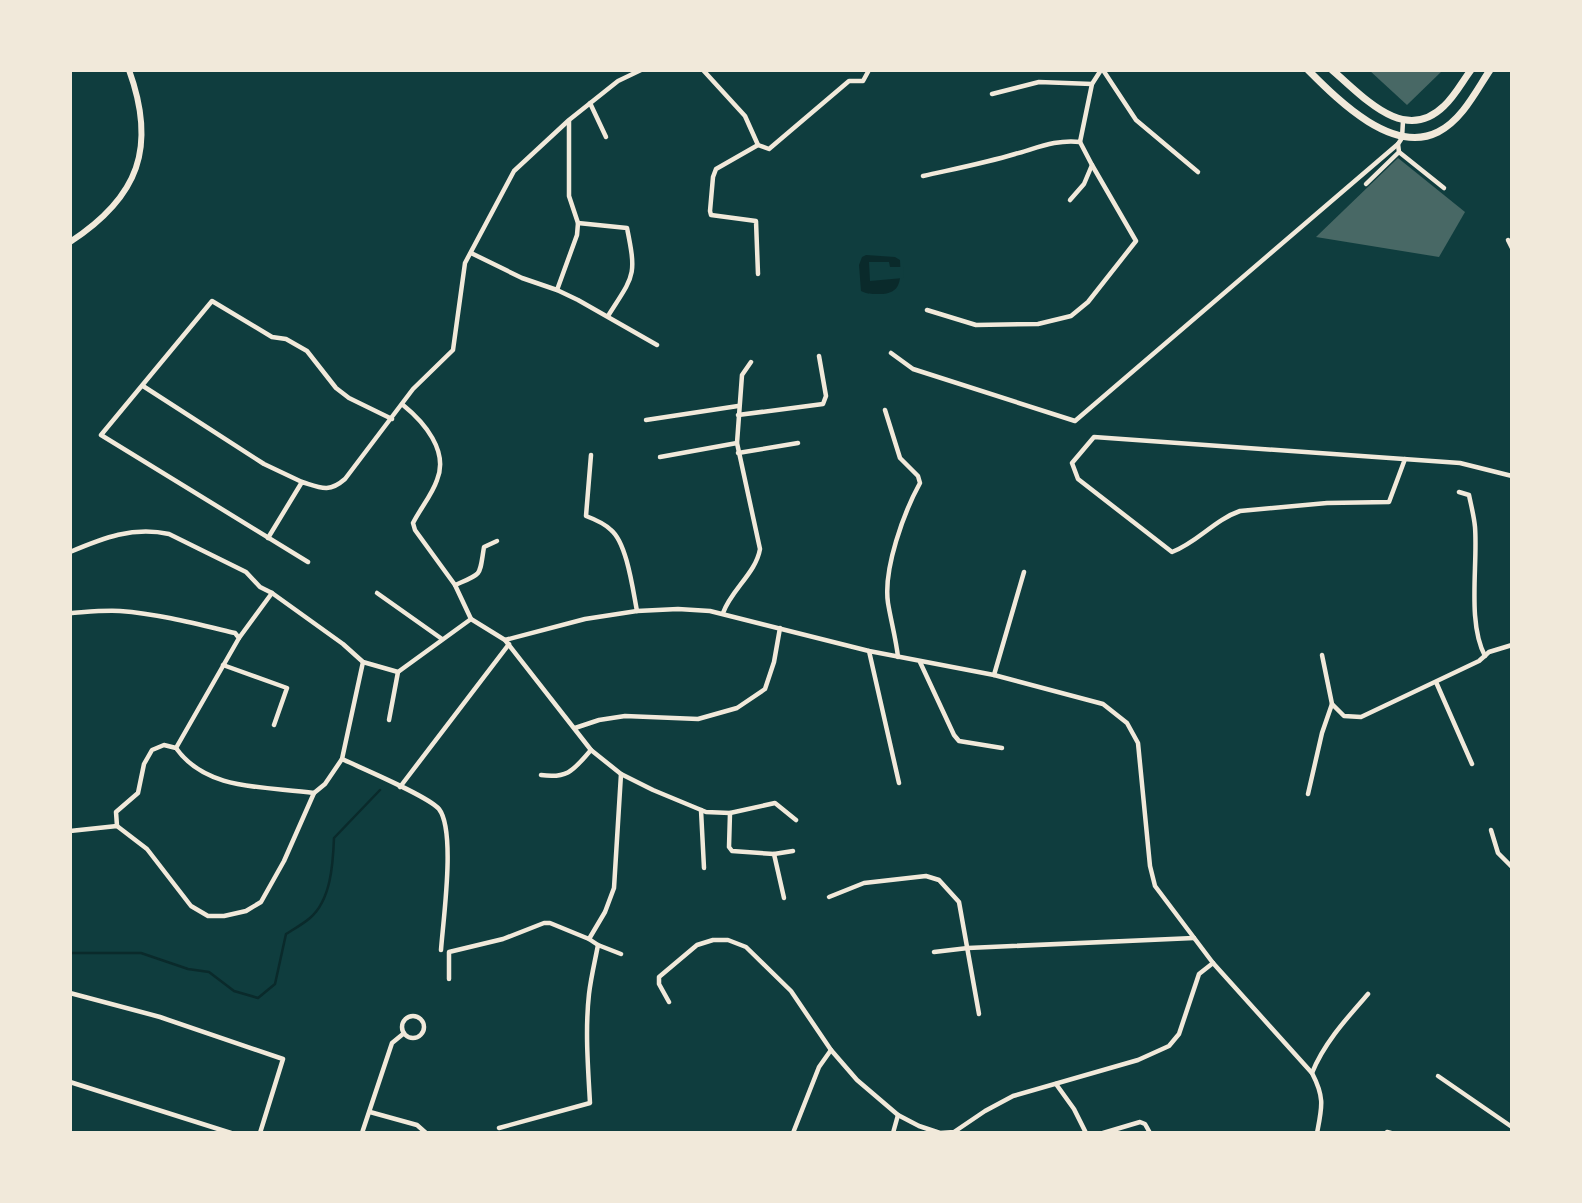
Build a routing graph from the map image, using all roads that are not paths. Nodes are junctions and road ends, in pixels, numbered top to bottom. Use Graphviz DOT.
graph roads {
  1 [pos="130,70"];
  2 [pos="641,70"];
  3 [pos="703,70"];
  4 [pos="869,70"];
  5 [pos="1102,70"];
  6 [pos="1308,70"];
  7 [pos="1332,70"];
  8 [pos="1471,70"];
  9 [pos="1490,70"];
  10 [pos="1092,84"];
  11 [pos="992,94"];
  12 [pos="590,103"];
  13 [pos="569,120"];
  14 [pos="1403,121"];
  15 [pos="606,137"];
  16 [pos="1400,141"];
  17 [pos="1080,142"];
  18 [pos="758,145"];
  19 [pos="1399,152"];
  20 [pos="1091,165"];
  21 [pos="1198,172"];
  22 [pos="923,176"];
  23 [pos="1366,184"];
  24 [pos="1444,188"];
  25 [pos="1070,200"];
  26 [pos="578,223"];
  27 [pos="1508,240"];
  28 [pos="70,242"];
  29 [pos="1512,248"];
  30 [pos="471,253"];
  31 [pos="758,274"];
  32 [pos="557,290"];
  33 [pos="927,310"];
  34 [pos="608,316"];
  35 [pos="657,345"];
  36 [pos="891,353"];
  37 [pos="820,356"];
  38 [pos="751,362"];
  39 [pos="143,386"];
  40 [pos="403,405"];
  41 [pos="738,406"];
  42 [pos="885,410"];
  43 [pos="737,415"];
  44 [pos="392,419"];
  45 [pos="646,420"];
  46 [pos="737,443"];
  47 [pos="798,443"];
  48 [pos="738,453"];
  49 [pos="591,455"];
  50 [pos="660,457"];
  51 [pos="1405,458"];
  52 [pos="1512,476"];
  53 [pos="302,482"];
  54 [pos="1460,492"];
  55 [pos="268,538"];
  56 [pos="497,541"];
  57 [pos="70,552"];
  58 [pos="307,562"];
  59 [pos="1024,572"];
  60 [pos="455,585"];
  61 [pos="272,593"];
  62 [pos="377,593"];
  63 [pos="637,611"];
  64 [pos="70,613"];
  65 [pos="723,613"];
  66 [pos="471,619"];
  67 [pos="780,628"];
  68 [pos="239,638"];
  69 [pos="442,639"];
  70 [pos="507,642"];
  71 [pos="1512,645"];
  72 [pos="869,651"];
  73 [pos="1322,655"];
  74 [pos="1485,656"];
  75 [pos="898,657"];
  76 [pos="920,661"];
  77 [pos="363,662"];
  78 [pos="223,665"];
  79 [pos="398,672"];
  80 [pos="994,675"];
  81 [pos="1436,682"];
  82 [pos="1332,704"];
  83 [pos="389,719"];
  84 [pos="274,725"];
  85 [pos="575,728"];
  86 [pos="176,748"];
  87 [pos="1002,748"];
  88 [pos="591,750"];
  89 [pos="342,759"];
  90 [pos="1472,764"];
  91 [pos="621,774"];
  92 [pos="541,775"];
  93 [pos="899,783"];
  94 [pos="400,787"];
  95 [pos="314,793"];
  96 [pos="1308,794"];
  97 [pos="701,810"];
  98 [pos="730,813"];
  99 [pos="796,820"];
  100 [pos="117,826"];
  101 [pos="1491,830"];
  102 [pos="70,831"];
  103 [pos="793,851"];
  104 [pos="774,854"];
  105 [pos="1512,867"];
  106 [pos="704,868"];
  107 [pos="829,897"];
  108 [pos="784,898"];
  109 [pos="1195,938"];
  110 [pos="589,939"];
  111 [pos="598,945"];
  112 [pos="968,948"];
  113 [pos="441,950"];
  114 [pos="934,951"];
  115 [pos="621,954"];
  116 [pos="1213,963"];
  117 [pos="449,979"];
  118 [pos="70,993"];
  119 [pos="1368,994"];
  120 [pos="669,1002"];
  121 [pos="979,1014"];
  122 [pos="403,1034"];
  123 [pos="831,1050"];
  124 [pos="1312,1073"];
  125 [pos="1438,1076"];
  126 [pos="70,1082"];
  127 [pos="1056,1084"];
  128 [pos="370,1112"];
  129 [pos="898,1115"];
  130 [pos="1512,1126"];
  131 [pos="499,1128"];
  132 [pos="955,1132"];
  133 [pos="231,1133"];
  134 [pos="260,1133"];
  135 [pos="362,1133"];
  136 [pos="426,1133"];
  137 [pos="793,1133"];
  138 [pos="893,1133"];
  139 [pos="1086,1133"];
  140 [pos="1103,1133"];
  141 [pos="1150,1133"];
  142 [pos="1317,1133"];
  1 -- 28 [label="main road"];
  2 -- 12 [label="street"];
  3 -- 18 [label="street"];
  4 -- 18 [label="street"];
  5 -- 10 [label="street"];
  5 -- 21 [label="street"];
  6 -- 16 [label="main road"];
  7 -- 14 [label="main road"];
  8 -- 14 [label="main road"];
  9 -- 16 [label="main road"];
  10 -- 11 [label="street"];
  10 -- 17 [label="street"];
  12 -- 13 [label="street"];
  12 -- 15 [label="street"];
  13 -- 26 [label="street"];
  13 -- 30 [label="street"];
  14 -- 16 [label="street"];
  16 -- 19 [label="street"];
  16 -- 36 [label="street"];
  17 -- 20 [label="street"];
  17 -- 22 [label="street"];
  18 -- 31 [label="street"];
  19 -- 23 [label="street"];
  19 -- 24 [label="street"];
  20 -- 25 [label="street"];
  20 -- 33 [label="street"];
  26 -- 32 [label="street"];
  26 -- 34 [label="street"];
  27 -- 29 [label="street"];
  30 -- 32 [label="street"];
  30 -- 40 [label="street"];
  32 -- 34 [label="street"];
  34 -- 35 [label="street"];
  37 -- 43 [label="street"];
  38 -- 41 [label="street"];
  39 -- 44 [label="street"];
  39 -- 53 [label="street"];
  39 -- 55 [label="street"];
  40 -- 44 [label="street"];
  40 -- 60 [label="street"];
  41 -- 43 [label="street"];
  41 -- 45 [label="street"];
  42 -- 75 [label="street"];
  43 -- 46 [label="street"];
  44 -- 53 [label="street"];
  46 -- 48 [label="street"];
  46 -- 50 [label="street"];
  47 -- 48 [label="street"];
  48 -- 65 [label="street"];
  49 -- 63 [label="street"];
  51 -- 51 [label="street"];
  51 -- 52 [label="street"];
  53 -- 55 [label="street"];
  54 -- 74 [label="street"];
  55 -- 58 [label="street"];
  56 -- 60 [label="street"];
  57 -- 61 [label="street"];
  59 -- 80 [label="street"];
  60 -- 66 [label="street"];
  61 -- 68 [label="street"];
  61 -- 77 [label="street"];
  62 -- 69 [label="street"];
  63 -- 65 [label="street"];
  63 -- 70 [label="street"];
  64 -- 68 [label="street"];
  65 -- 67 [label="street"];
  66 -- 69 [label="street"];
  66 -- 70 [label="street"];
  67 -- 72 [label="street"];
  67 -- 85 [label="street"];
  68 -- 78 [label="street"];
  69 -- 79 [label="street"];
  70 -- 85 [label="street"];
  70 -- 94 [label="street"];
  71 -- 74 [label="street"];
  72 -- 75 [label="street"];
  72 -- 93 [label="street"];
  73 -- 82 [label="street"];
  74 -- 81 [label="street"];
  75 -- 76 [label="street"];
  76 -- 80 [label="street"];
  76 -- 87 [label="street"];
  77 -- 79 [label="street"];
  77 -- 89 [label="street"];
  78 -- 84 [label="street"];
  78 -- 86 [label="street"];
  79 -- 83 [label="street"];
  80 -- 109 [label="street"];
  81 -- 82 [label="street"];
  81 -- 90 [label="street"];
  82 -- 96 [label="street"];
  85 -- 88 [label="street"];
  86 -- 95 [label="street"];
  86 -- 100 [label="street"];
  88 -- 91 [label="street"];
  88 -- 92 [label="street"];
  89 -- 94 [label="street"];
  89 -- 95 [label="street"];
  91 -- 97 [label="street"];
  91 -- 110 [label="street"];
  94 -- 113 [label="street"];
  95 -- 100 [label="street"];
  97 -- 98 [label="street"];
  97 -- 106 [label="street"];
  98 -- 99 [label="street"];
  98 -- 104 [label="street"];
  100 -- 102 [label="street"];
  101 -- 105 [label="street"];
  103 -- 104 [label="street"];
  104 -- 108 [label="street"];
  107 -- 112 [label="street"];
  109 -- 112 [label="street"];
  109 -- 116 [label="street"];
  110 -- 111 [label="street"];
  110 -- 117 [label="street"];
  111 -- 115 [label="street"];
  111 -- 131 [label="street"];
  112 -- 114 [label="street"];
  112 -- 121 [label="street"];
  116 -- 124 [label="street"];
  116 -- 127 [label="street"];
  118 -- 134 [label="street"];
  119 -- 124 [label="street"];
  120 -- 123 [label="street"];
  122 -- 122 [label="street"];
  122 -- 128 [label="street"];
  123 -- 129 [label="street"];
  123 -- 137 [label="street"];
  124 -- 142 [label="street"];
  125 -- 130 [label="street"];
  126 -- 133 [label="street"];
  127 -- 132 [label="street"];
  127 -- 139 [label="street"];
  128 -- 135 [label="street"];
  128 -- 136 [label="street"];
  129 -- 132 [label="street"];
  129 -- 138 [label="street"];
  140 -- 141 [label="street"];
}
